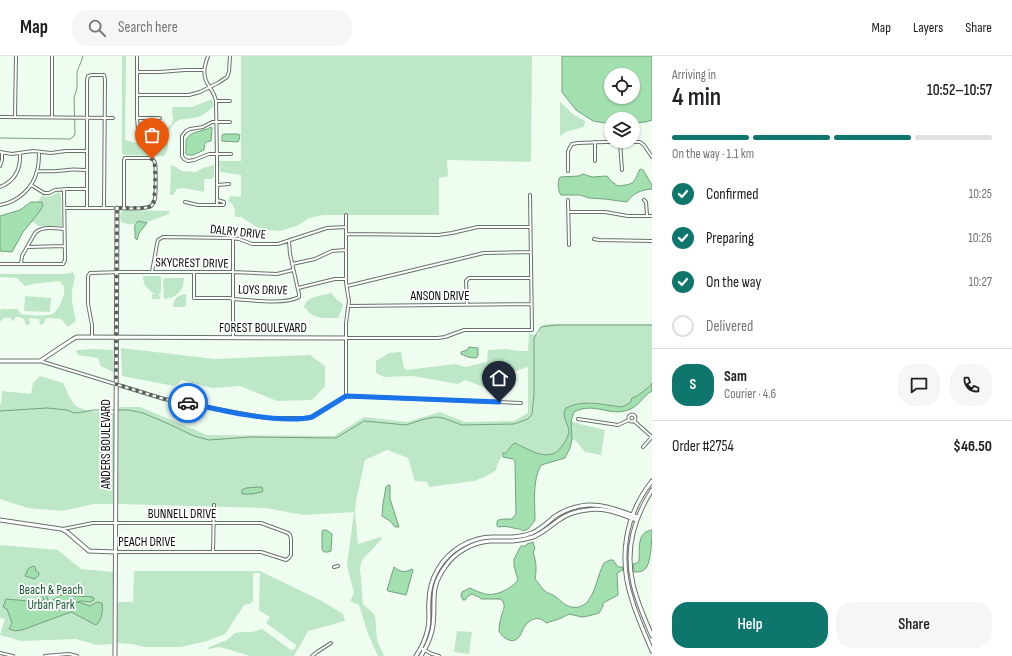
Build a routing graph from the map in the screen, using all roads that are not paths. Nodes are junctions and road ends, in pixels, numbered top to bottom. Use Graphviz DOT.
graph roads {
  1 [pos="16,56"];
  2 [pos="52,56"];
  3 [pos="137,56"];
  4 [pos="208,56"];
  5 [pos="230,56"];
  6 [pos="204,70"];
  7 [pos="137,72"];
  8 [pos="210,87"];
  9 [pos="137,95"];
  10 [pos="230,100"];
  11 [pos="216,101"];
  12 [pos="0,117"];
  13 [pos="15,117"];
  14 [pos="52,117"];
  15 [pos="87,118"];
  16 [pos="105,118"];
  17 [pos="113,118"];
  18 [pos="137,118"];
  19 [pos="160,118"];
  20 [pos="216,122"];
  21 [pos="230,122"];
  22 [pos="138,129"];
  23 [pos="595,142"];
  24 [pos="604,142"];
  25 [pos="640,142"];
  26 [pos="620,148"];
  27 [pos="87,151"];
  28 [pos="1,152"];
  29 [pos="39,152"];
  30 [pos="20,153"];
  31 [pos="217,154"];
  32 [pos="231,154"];
  33 [pos="652,157"];
  34 [pos="595,161"];
  35 [pos="0,166"];
  36 [pos="87,170"];
  37 [pos="622,170"];
  38 [pos="37,171"];
  39 [pos="568,171"];
  40 [pos="229,184"];
  41 [pos="217,185"];
  42 [pos="31,186"];
  43 [pos="0,187"];
  44 [pos="64,189"];
  45 [pos="87,189"];
  46 [pos="530,195"];
  47 [pos="217,200"];
  48 [pos="568,200"];
  49 [pos="644,200"];
  50 [pos="185,202"];
  51 [pos="0,205"];
  52 [pos="217,205"];
  53 [pos="104,207"];
  54 [pos="64,208"];
  55 [pos="87,208"];
  56 [pos="115,208"];
  57 [pos="124,208"];
  58 [pos="569,212"];
  59 [pos="346,215"];
  60 [pos="647,215"];
  61 [pos="652,216"];
  62 [pos="346,227"];
  63 [pos="531,227"];
  64 [pos="64,229"];
  65 [pos="346,234"];
  66 [pos="233,238"];
  67 [pos="594,239"];
  68 [pos="289,241"];
  69 [pos="652,241"];
  70 [pos="568,245"];
  71 [pos="28,246"];
  72 [pos="64,246"];
  73 [pos="346,250"];
  74 [pos="531,252"];
  75 [pos="0,264"];
  76 [pos="21,264"];
  77 [pos="292,264"];
  78 [pos="293,270"];
  79 [pos="152,272"];
  80 [pos="194,272"];
  81 [pos="116,273"];
  82 [pos="234,273"];
  83 [pos="346,278"];
  84 [pos="531,278"];
  85 [pos="346,286"];
  86 [pos="298,288"];
  87 [pos="233,299"];
  88 [pos="467,304"];
  89 [pos="532,304"];
  90 [pos="348,306"];
  91 [pos="92,337"];
  92 [pos="116,338"];
  93 [pos="233,338"];
  94 [pos="346,338"];
  95 [pos="0,361"];
  96 [pos="40,361"];
  97 [pos="116,384"];
  98 [pos="346,396"];
  99 [pos="521,402"];
  100 [pos="578,419"];
  101 [pos="628,420"];
  102 [pos="634,421"];
  103 [pos="652,437"];
  104 [pos="643,447"];
  105 [pos="652,481"];
  106 [pos="652,490"];
  107 [pos="214,505"];
  108 [pos="580,506"];
  109 [pos="576,507"];
  110 [pos="579,511"];
  111 [pos="632,517"];
  112 [pos="638,518"];
  113 [pos="0,520"];
  114 [pos="115,523"];
  115 [pos="214,524"];
  116 [pos="545,525"];
  117 [pos="548,528"];
  118 [pos="61,529"];
  119 [pos="491,537"];
  120 [pos="492,541"];
  121 [pos="291,546"];
  122 [pos="115,552"];
  123 [pos="213,552"];
  124 [pos="444,564"];
  125 [pos="338,566"];
  126 [pos="334,567"];
  127 [pos="652,636"];
  128 [pos="652,639"];
  129 [pos="648,641"];
  130 [pos="331,643"];
  131 [pos="651,644"];
  132 [pos="423,649"];
  133 [pos="652,651"];
  134 [pos="0,653"];
  135 [pos="13,656"];
  136 [pos="45,656"];
  137 [pos="77,656"];
  138 [pos="115,656"];
  139 [pos="312,656"];
  140 [pos="416,656"];
  141 [pos="421,656"];
  142 [pos="439,656"];
  1 -- 13 [label="street"];
  2 -- 14 [label="street"];
  3 -- 7 [label="street"];
  4 -- 6 [label="street"];
  5 -- 8 [label="street"];
  6 -- 7 [label="street"];
  6 -- 8 [label="street"];
  7 -- 9 [label="street"];
  8 -- 9 [label="street"];
  8 -- 11 [label="street"];
  9 -- 18 [label="street"];
  10 -- 11 [label="street"];
  11 -- 20 [label="street"];
  12 -- 13 [label="street"];
  13 -- 14 [label="street"];
  14 -- 15 [label="street"];
  15 -- 16 [label="street"];
  15 -- 16 [label="street"];
  15 -- 27 [label="street"];
  16 -- 17 [label="street"];
  16 -- 53 [label="street"];
  18 -- 19 [label="street"];
  18 -- 22 [label="street"];
  20 -- 21 [label="street"];
  20 -- 31 [label="street"];
  20 -- 31 [label="street"];
  23 -- 24 [label="street"];
  23 -- 34 [label="street"];
  23 -- 39 [label="street"];
  25 -- 33 [label="street"];
  26 -- 37 [label="street"];
  27 -- 29 [label="street"];
  27 -- 36 [label="street"];
  28 -- 30 [label="street"];
  28 -- 35 [label="street"];
  29 -- 30 [label="street"];
  29 -- 38 [label="street"];
  30 -- 43 [label="street"];
  31 -- 32 [label="street"];
  31 -- 41 [label="street"];
  36 -- 38 [label="street"];
  36 -- 45 [label="street"];
  38 -- 42 [label="street"];
  40 -- 41 [label="street"];
  41 -- 47 [label="street"];
  42 -- 44 [label="street"];
  42 -- 51 [label="street"];
  44 -- 45 [label="street"];
  44 -- 54 [label="street"];
  45 -- 55 [label="street"];
  46 -- 63 [label="street"];
  47 -- 52 [label="street"];
  47 -- 52 [label="street"];
  48 -- 58 [label="street"];
  49 -- 60 [label="street"];
  50 -- 52 [label="street"];
  53 -- 55 [label="street"];
  53 -- 56 [label="street"];
  54 -- 55 [label="street"];
  54 -- 64 [label="street"];
  56 -- 57 [label="street"];
  56 -- 81 [label="street, ANDERS BOULEVARD"];
  57 -- 57 [label="street"];
  58 -- 60 [label="street"];
  58 -- 70 [label="street"];
  59 -- 62 [label="street"];
  60 -- 61 [label="street"];
  62 -- 65 [label="street"];
  62 -- 68 [label="street, DALRY DRIVE"];
  63 -- 65 [label="street"];
  63 -- 74 [label="street"];
  64 -- 71 [label="street"];
  64 -- 72 [label="street"];
  65 -- 73 [label="street"];
  66 -- 68 [label="street, DALRY DRIVE"];
  66 -- 79 [label="street, DALRY DRIVE"];
  66 -- 82 [label="street"];
  67 -- 69 [label="street"];
  68 -- 77 [label="street"];
  71 -- 72 [label="street"];
  71 -- 76 [label="street"];
  72 -- 76 [label="street"];
  73 -- 77 [label="street"];
  73 -- 83 [label="street"];
  74 -- 84 [label="street"];
  74 -- 85 [label="street"];
  75 -- 76 [label="street"];
  77 -- 78 [label="street"];
  78 -- 82 [label="street, SKYCREST DRIVE"];
  78 -- 86 [label="street"];
  79 -- 80 [label="street, SKYCREST DRIVE"];
  79 -- 81 [label="street, SKYCREST DRIVE"];
  80 -- 82 [label="street, SKYCREST DRIVE"];
  80 -- 87 [label="street, LOYS DRIVE"];
  81 -- 91 [label="street, SKYCREST DRIVE"];
  81 -- 92 [label="street, ANDERS BOULEVARD"];
  82 -- 87 [label="street"];
  83 -- 85 [label="street"];
  83 -- 86 [label="street, LOYS DRIVE"];
  84 -- 88 [label="street"];
  84 -- 89 [label="street"];
  85 -- 90 [label="street"];
  86 -- 87 [label="street, LOYS DRIVE"];
  87 -- 93 [label="street"];
  88 -- 89 [label="street, ANSON DRIVE"];
  88 -- 90 [label="street, ANSON DRIVE"];
  89 -- 94 [label="street, FOREST BOULEVARD"];
  90 -- 94 [label="street"];
  91 -- 92 [label="street, FOREST BOULEVARD"];
  91 -- 96 [label="street, FOREST BOULEVARD"];
  92 -- 93 [label="street, FOREST BOULEVARD"];
  92 -- 97 [label="street, ANDERS BOULEVARD"];
  93 -- 94 [label="street, FOREST BOULEVARD"];
  94 -- 98 [label="street"];
  95 -- 96 [label="street"];
  96 -- 97 [label="street"];
  97 -- 98 [label="street"];
  97 -- 114 [label="street, ANDERS BOULEVARD"];
  98 -- 99 [label="street"];
  100 -- 101 [label="street"];
  101 -- 102 [label="street"];
  101 -- 102 [label="street"];
  102 -- 103 [label="street"];
  103 -- 104 [label="street"];
  105 -- 111 [label="street"];
  106 -- 112 [label="street"];
  107 -- 115 [label="street"];
  108 -- 109 [label="street"];
  108 -- 110 [label="street"];
  108 -- 111 [label="street"];
  109 -- 110 [label="street"];
  109 -- 116 [label="street"];
  110 -- 111 [label="street"];
  110 -- 117 [label="street"];
  111 -- 112 [label="street"];
  111 -- 129 [label="street"];
  112 -- 127 [label="street"];
  113 -- 118 [label="street, PEACH DRIVE"];
  114 -- 115 [label="street, BUNNELL DRIVE"];
  114 -- 118 [label="street, BUNNELL DRIVE"];
  114 -- 122 [label="street, ANDERS BOULEVARD"];
  115 -- 121 [label="street, BUNNELL DRIVE"];
  115 -- 123 [label="street"];
  116 -- 117 [label="street"];
  116 -- 119 [label="street"];
  117 -- 120 [label="street"];
  118 -- 122 [label="street, PEACH DRIVE"];
  119 -- 120 [label="street"];
  119 -- 124 [label="street"];
  120 -- 124 [label="street"];
  121 -- 123 [label="street, PEACH DRIVE"];
  122 -- 123 [label="street, PEACH DRIVE"];
  122 -- 138 [label="street, ANDERS BOULEVARD"];
  124 -- 132 [label="street"];
  125 -- 126 [label="street"];
  128 -- 129 [label="street"];
  129 -- 131 [label="street"];
  130 -- 139 [label="street"];
  131 -- 133 [label="street"];
  132 -- 140 [label="street"];
  132 -- 141 [label="street"];
  132 -- 142 [label="street"];
  134 -- 135 [label="street"];
  136 -- 137 [label="street"];
}
